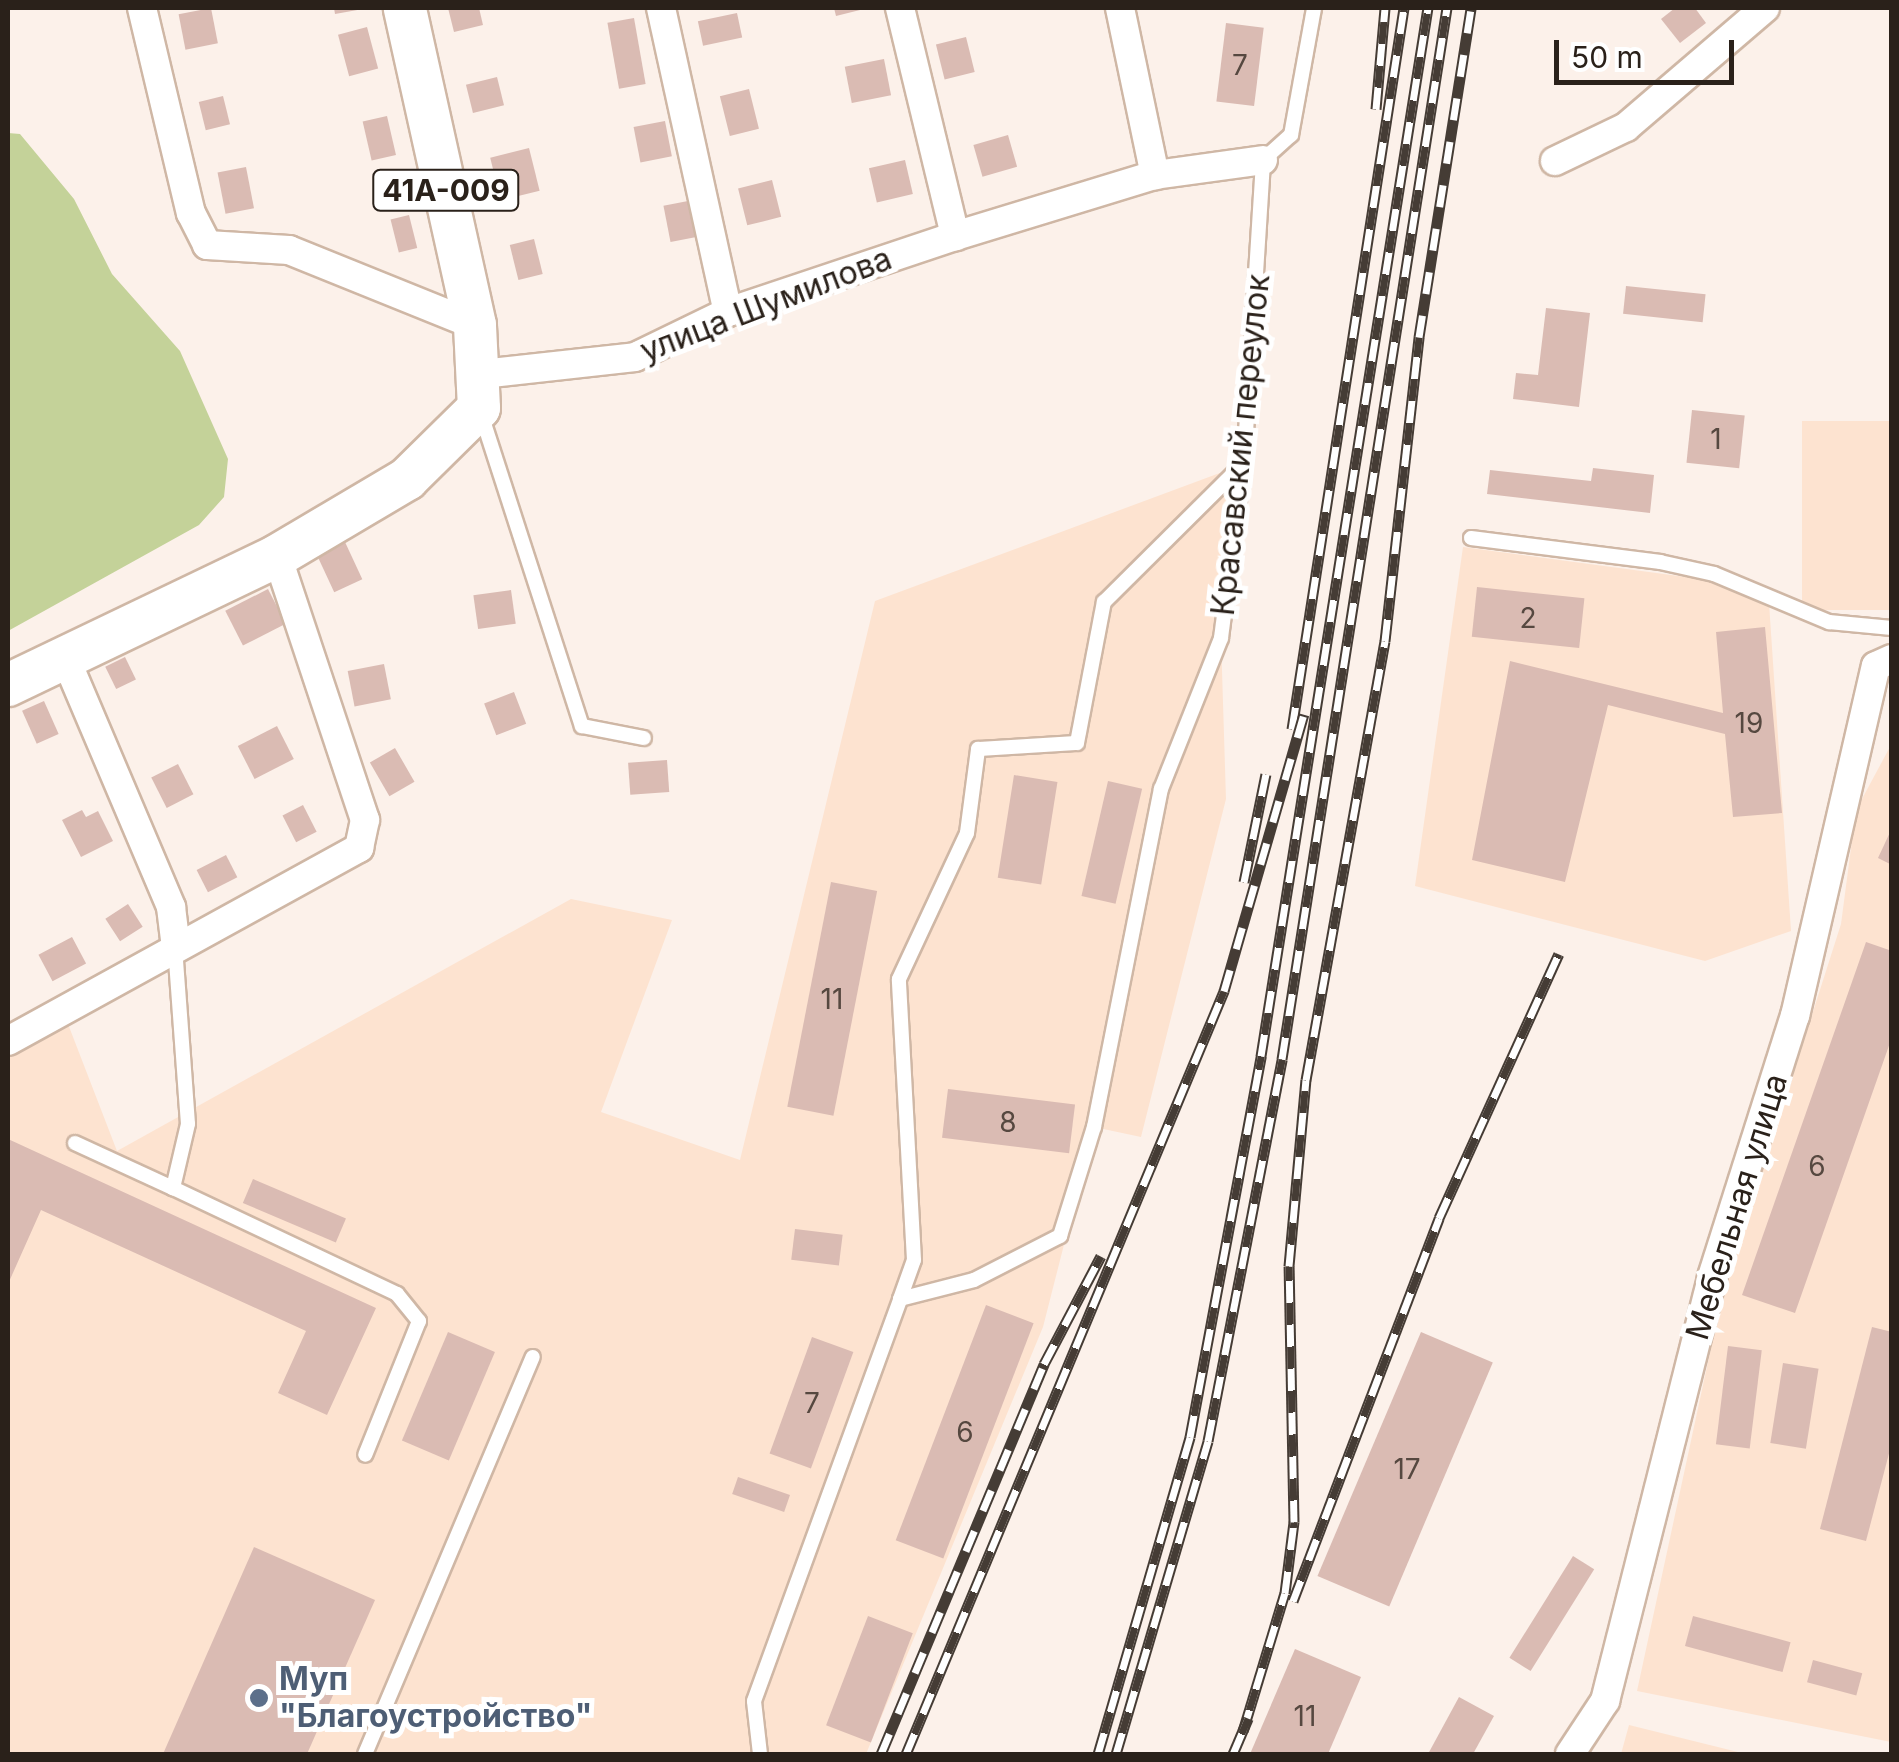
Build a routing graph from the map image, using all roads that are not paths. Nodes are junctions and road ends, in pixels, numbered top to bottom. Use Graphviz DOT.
graph roads {
  1 [pos="142,8"];
  2 [pos="405,8"];
  3 [pos="662,8"];
  4 [pos="900,8"];
  5 [pos="1120,8"];
  6 [pos="1314,8"];
  7 [pos="1765,8"];
  8 [pos="1263,160"];
  9 [pos="1555,162"];
  10 [pos="1155,175"];
  11 [pos="955,236"];
  12 [pos="728,312"];
  13 [pos="475,325"];
  14 [pos="480,391"];
  15 [pos="1244,464"];
  16 [pos="1471,538"];
  17 [pos="277,556"];
  18 [pos="1892,628"];
  19 [pos="65,657"];
  20 [pos="1892,659"];
  21 [pos="8,684"];
  22 [pos="644,738"];
  23 [pos="175,942"];
  24 [pos="8,1041"];
  25 [pos="75,1142"];
  26 [pos="173,1188"];
  27 [pos="900,1298"];
  28 [pos="533,1357"];
  29 [pos="365,1455"];
  30 [pos="364,1754"];
  31 [pos="760,1754"];
  32 [pos="1570,1754"];
  1 -- 13 [label="street"];
  2 -- 13 [label="main road, 41А-009"];
  3 -- 12 [label="street"];
  4 -- 11 [label="street"];
  5 -- 10 [label="street"];
  6 -- 8 [label="lane"];
  7 -- 9 [label="street"];
  8 -- 10 [label="street, улица Шумилова"];
  8 -- 15 [label="lane, Красавский переулок"];
  10 -- 11 [label="street, улица Шумилова"];
  11 -- 12 [label="street, улица Шумилова"];
  12 -- 14 [label="street, улица Шумилова"];
  13 -- 14 [label="main road, 41А-009"];
  14 -- 17 [label="main road"];
  14 -- 22 [label="lane"];
  15 -- 27 [label="lane, Красавский переулок"];
  15 -- 27 [label="lane"];
  16 -- 18 [label="lane"];
  17 -- 19 [label="main road"];
  17 -- 23 [label="street"];
  19 -- 21 [label="main road"];
  19 -- 23 [label="street"];
  20 -- 32 [label="street, Мебельная улица"];
  23 -- 24 [label="street"];
  23 -- 26 [label="lane"];
  25 -- 26 [label="lane"];
  26 -- 29 [label="lane"];
  27 -- 31 [label="lane"];
  28 -- 30 [label="lane"];
}
